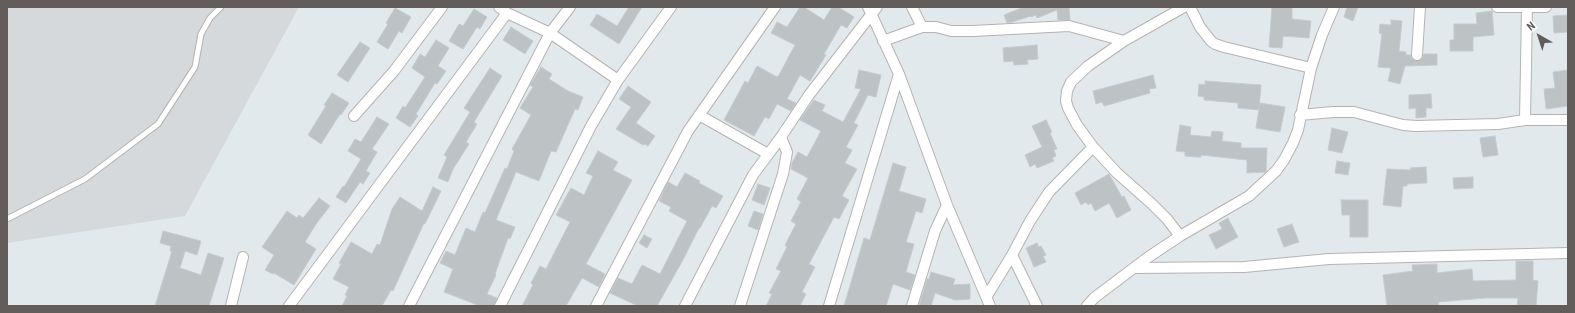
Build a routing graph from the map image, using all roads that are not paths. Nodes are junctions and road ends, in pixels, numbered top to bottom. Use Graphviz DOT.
graph roads {
  1 [pos="221,7"];
  2 [pos="442,7"];
  3 [pos="570,7"];
  4 [pos="671,7"];
  5 [pos="775,7"];
  6 [pos="912,7"];
  7 [pos="1184,7"];
  8 [pos="1190,7"];
  9 [pos="1334,7"];
  10 [pos="1420,7"];
  11 [pos="1497,7"];
  12 [pos="1546,7"];
  13 [pos="1527,8"];
  14 [pos="503,10"];
  15 [pos="872,10"];
  16 [pos="922,26"];
  17 [pos="550,34"];
  18 [pos="883,41"];
  19 [pos="1124,42"];
  20 [pos="1416,55"];
  21 [pos="1311,68"];
  22 [pos="899,74"];
  23 [pos="618,80"];
  24 [pos="699,114"];
  25 [pos="1300,115"];
  26 [pos="354,116"];
  27 [pos="1526,120"];
  28 [pos="1568,120"];
  29 [pos="782,137"];
  30 [pos="1093,147"];
  31 [pos="768,154"];
  32 [pos="947,205"];
  33 [pos="7,219"];
  34 [pos="1180,236"];
  35 [pos="1568,252"];
  36 [pos="1012,256"];
  37 [pos="244,257"];
  38 [pos="1134,268"];
  39 [pos="987,296"];
  40 [pos="231,306"];
  41 [pos="289,306"];
  42 [pos="409,306"];
  43 [pos="500,306"];
  44 [pos="596,306"];
  45 [pos="686,306"];
  46 [pos="740,306"];
  47 [pos="829,306"];
  48 [pos="912,306"];
  49 [pos="990,306"];
  50 [pos="1037,306"];
  51 [pos="1087,306"];
  1 -- 33 [label="lane"];
  2 -- 26 [label="street"];
  3 -- 17 [label="street"];
  4 -- 23 [label="street"];
  5 -- 24 [label="street"];
  6 -- 16 [label="street"];
  7 -- 19 [label="street"];
  8 -- 21 [label="street"];
  9 -- 21 [label="street"];
  10 -- 20 [label="street"];
  11 -- 13 [label="street"];
  12 -- 13 [label="street"];
  13 -- 27 [label="street"];
  14 -- 17 [label="street"];
  14 -- 41 [label="street"];
  15 -- 18 [label="street"];
  15 -- 29 [label="street"];
  16 -- 18 [label="street"];
  16 -- 19 [label="street"];
  17 -- 23 [label="street"];
  17 -- 42 [label="street"];
  18 -- 22 [label="street"];
  19 -- 30 [label="street"];
  21 -- 25 [label="street"];
  22 -- 32 [label="street"];
  22 -- 47 [label="street"];
  23 -- 43 [label="street"];
  24 -- 31 [label="street"];
  24 -- 44 [label="street"];
  25 -- 27 [label="street"];
  25 -- 34 [label="street"];
  27 -- 28 [label="street"];
  29 -- 31 [label="street"];
  29 -- 46 [label="street"];
  30 -- 34 [label="street"];
  30 -- 36 [label="street"];
  31 -- 45 [label="street"];
  32 -- 39 [label="street"];
  32 -- 48 [label="street"];
  34 -- 38 [label="street"];
  35 -- 38 [label="street"];
  36 -- 39 [label="street"];
  36 -- 50 [label="street"];
  37 -- 40 [label="street"];
  38 -- 51 [label="street"];
  39 -- 49 [label="street"];
}
